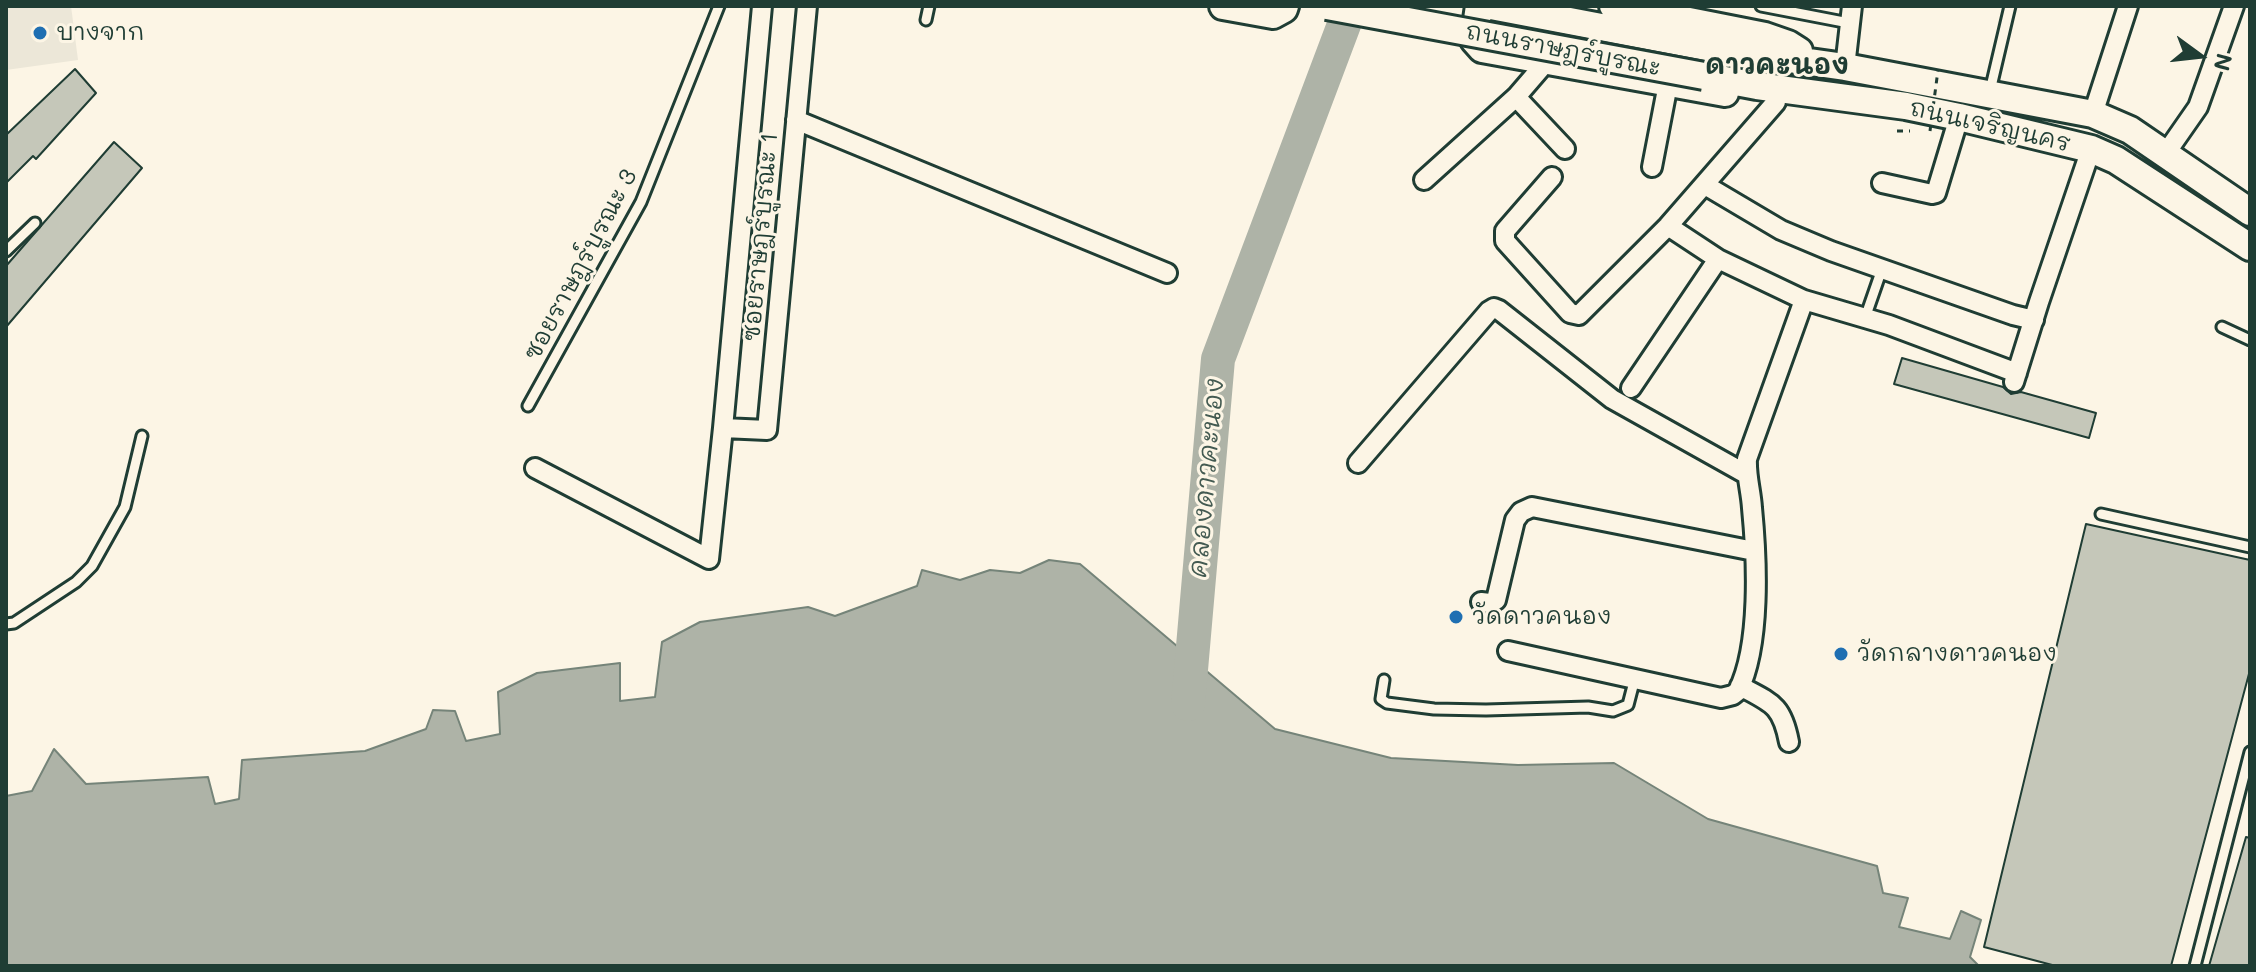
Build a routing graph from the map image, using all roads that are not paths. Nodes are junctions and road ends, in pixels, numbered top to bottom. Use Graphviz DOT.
graph roads {
  1 [pos="719,6"];
  2 [pos="762,6"];
  3 [pos="807,6"];
  4 [pos="929,6"];
  5 [pos="1223,6"];
  6 [pos="1285,6"];
  7 [pos="1327,6"];
  8 [pos="1479,6"];
  9 [pos="1491,6"];
  10 [pos="1613,6"];
  11 [pos="1761,6"];
  12 [pos="2010,6"];
  13 [pos="2128,6"];
  14 [pos="2234,6"];
  15 [pos="1850,14"];
  16 [pos="926,20"];
  17 [pos="1711,48"];
  18 [pos="1547,61"];
  19 [pos="1815,62"];
  20 [pos="1845,67"];
  21 [pos="1704,76"];
  22 [pos="1668,84"];
  23 [pos="1989,94"];
  24 [pos="1784,96"];
  25 [pos="1516,97"];
  26 [pos="2093,114"];
  27 [pos="1959,117"];
  28 [pos="796,120"];
  29 [pos="1565,149"];
  30 [pos="2091,149"];
  31 [pos="2166,153"];
  32 [pos="1652,167"];
  33 [pos="1552,177"];
  34 [pos="1424,180"];
  35 [pos="1882,183"];
  36 [pos="1705,185"];
  37 [pos="2250,212"];
  38 [pos="35,223"];
  39 [pos="1668,226"];
  40 [pos="2250,247"];
  41 [pos="6,251"];
  42 [pos="1718,259"];
  43 [pos="1882,269"];
  44 [pos="1167,273"];
  45 [pos="1804,300"];
  46 [pos="1865,318"];
  47 [pos="2034,320"];
  48 [pos="2222,327"];
  49 [pos="2250,340"];
  50 [pos="1631,388"];
  51 [pos="528,406"];
  52 [pos="723,428"];
  53 [pos="142,436"];
  54 [pos="1358,463"];
  55 [pos="535,468"];
  56 [pos="1746,474"];
  57 [pos="2101,514"];
  58 [pos="2250,547"];
  59 [pos="1754,551"];
  60 [pos="1481,602"];
  61 [pos="6,624"];
  62 [pos="1508,651"];
  63 [pos="1635,678"];
  64 [pos="1384,680"];
  65 [pos="1740,686"];
  66 [pos="1789,742"];
  67 [pos="2250,752"];
  68 [pos="2195,966"];
  1 -- 51 [label="lane, ซอยราษฎร์บูรณะ 3"];
  2 -- 52 [label="street, ซอยราษฎร์บูรณะ 1"];
  3 -- 28 [label="street, ซอยราษฎร์บูรณะ 1"];
  4 -- 16 [label="lane"];
  5 -- 6 [label="main road"];
  7 -- 21 [label="main road, ถนนราษฎร์บูรณะ, bridge"];
  8 -- 18 [label="main road"];
  9 -- 17 [label="main road, ถนนราษฎร์บูรณะ"];
  10 -- 19 [label="main road"];
  11 -- 15 [label="lane"];
  12 -- 23 [label="lane"];
  13 -- 26 [label="street"];
  14 -- 31 [label="street"];
  15 -- 20 [label="street"];
  17 -- 19 [label="main road, ถนนเจริญนคร"];
  18 -- 22 [label="main road"];
  18 -- 25 [label="street"];
  19 -- 20 [label="main road, ถนนเจริญนคร"];
  20 -- 23 [label="main road, ถนนเจริญนคร"];
  21 -- 24 [label="main road, ถนนเจริญนคร"];
  22 -- 24 [label="main road"];
  22 -- 32 [label="street"];
  23 -- 26 [label="main road, ถนนเจริญนคร"];
  24 -- 27 [label="main road, ถนนเจริญนคร"];
  24 -- 36 [label="street"];
  25 -- 29 [label="street"];
  25 -- 34 [label="street"];
  26 -- 31 [label="main road, ถนนเจริญนคร"];
  27 -- 30 [label="main road, ถนนเจริญนคร"];
  27 -- 35 [label="street"];
  28 -- 44 [label="street"];
  28 -- 52 [label="street, ซอยราษฎร์บูรณะ 1"];
  30 -- 40 [label="main road, ถนนเจริญนคร"];
  30 -- 47 [label="street"];
  31 -- 37 [label="main road, ถนนเจริญนคร"];
  33 -- 39 [label="street"];
  36 -- 39 [label="street"];
  36 -- 43 [label="street"];
  38 -- 41 [label="lane"];
  39 -- 42 [label="street"];
  42 -- 45 [label="street"];
  42 -- 50 [label="street"];
  43 -- 46 [label="lane"];
  43 -- 47 [label="street"];
  45 -- 46 [label="street"];
  45 -- 56 [label="street"];
  46 -- 47 [label="street"];
  48 -- 49 [label="lane"];
  52 -- 55 [label="street, ซอยราษฎร์บูรณะ 1"];
  53 -- 61 [label="lane"];
  54 -- 56 [label="street"];
  56 -- 59 [label="street"];
  57 -- 58 [label="lane"];
  59 -- 60 [label="street"];
  59 -- 65 [label="street"];
  62 -- 63 [label="street"];
  63 -- 64 [label="lane"];
  63 -- 65 [label="street"];
  65 -- 66 [label="street"];
  67 -- 68 [label="lane"];
}
